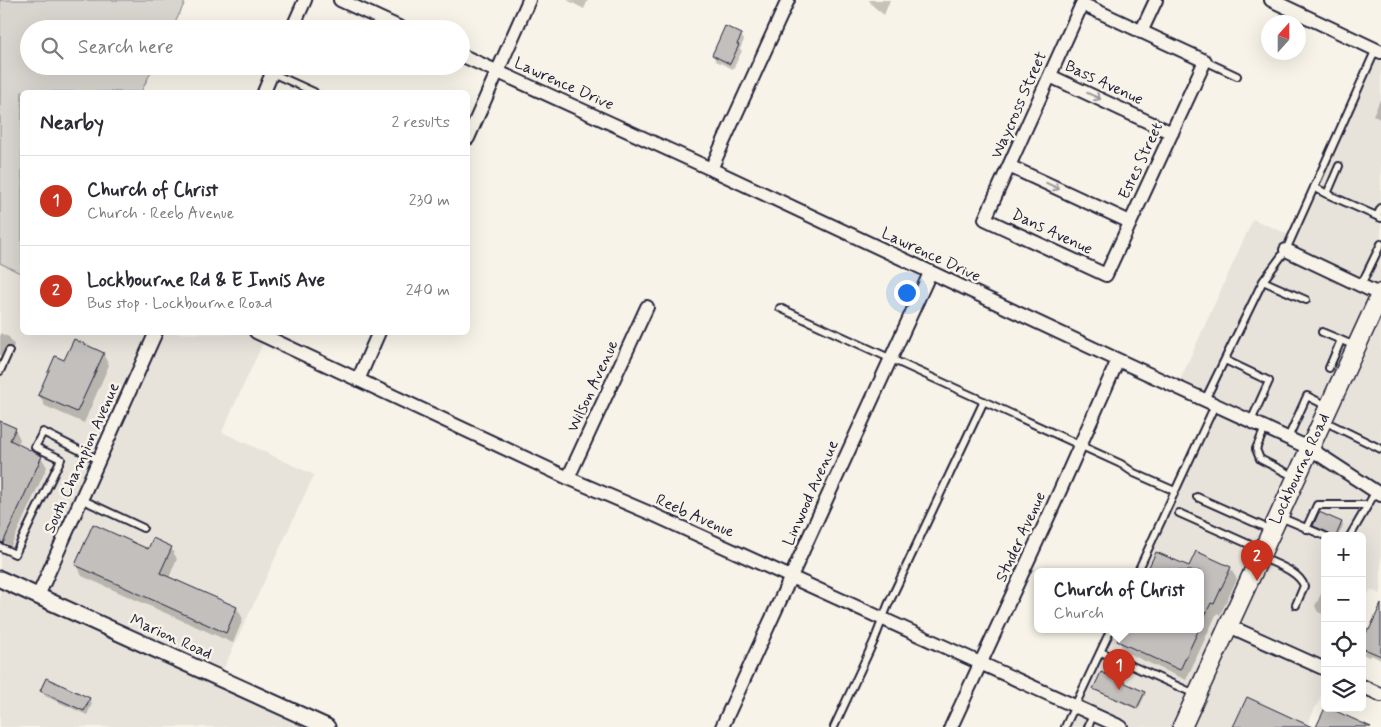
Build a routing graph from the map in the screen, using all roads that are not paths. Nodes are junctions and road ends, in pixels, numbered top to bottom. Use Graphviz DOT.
graph roads {
  1 [pos="305,0"];
  2 [pos="340,0"];
  3 [pos="529,0"];
  4 [pos="788,0"];
  5 [pos="1156,0"];
  6 [pos="1271,0"];
  7 [pos="1078,2"];
  8 [pos="296,20"];
  9 [pos="384,20"];
  10 [pos="1141,32"];
  11 [pos="1378,50"];
  12 [pos="470,59"];
  13 [pos="1205,61"];
  14 [pos="497,72"];
  15 [pos="272,75"];
  16 [pos="283,75"];
  17 [pos="1050,76"];
  18 [pos="1237,76"];
  19 [pos="265,90"];
  20 [pos="310,90"];
  21 [pos="470,133"];
  22 [pos="1172,133"];
  23 [pos="1009,166"];
  24 [pos="1339,166"];
  25 [pos="710,169"];
  26 [pos="1314,187"];
  27 [pos="1327,194"];
  28 [pos="1381,208"];
  29 [pos="1379,217"];
  30 [pos="985,219"];
  31 [pos="1130,222"];
  32 [pos="1381,244"];
  33 [pos="1286,250"];
  34 [pos="930,273"];
  35 [pos="1106,275"];
  36 [pos="1263,281"];
  37 [pos="1361,285"];
  38 [pos="1381,294"];
  39 [pos="1306,300"];
  40 [pos="647,307"];
  41 [pos="780,308"];
  42 [pos="1322,332"];
  43 [pos="155,335"];
  44 [pos="266,335"];
  45 [pos="378,335"];
  46 [pos="1349,344"];
  47 [pos="9,351"];
  48 [pos="890,359"];
  49 [pos="1118,360"];
  50 [pos="1224,360"];
  51 [pos="1329,368"];
  52 [pos="0,370"];
  53 [pos="358,380"];
  54 [pos="984,401"];
  55 [pos="1210,403"];
  56 [pos="1325,413"];
  57 [pos="1251,421"];
  58 [pos="1265,428"];
  59 [pos="1288,438"];
  60 [pos="1080,445"];
  61 [pos="1309,448"];
  62 [pos="1381,449"];
  63 [pos="99,460"];
  64 [pos="1296,477"];
  65 [pos="568,478"];
  66 [pos="1175,491"];
  67 [pos="1379,493"];
  68 [pos="1197,497"];
  69 [pos="81,500"];
  70 [pos="1368,505"];
  71 [pos="1179,513"];
  72 [pos="1275,524"];
  73 [pos="143,528"];
  74 [pos="1306,529"];
  75 [pos="1352,532"];
  76 [pos="1321,535"];
  77 [pos="0,547"];
  78 [pos="1261,554"];
  79 [pos="1139,568"];
  80 [pos="791,577"];
  81 [pos="0,579"];
  82 [pos="38,596"];
  83 [pos="1296,605"];
  84 [pos="882,619"];
  85 [pos="1229,626"];
  86 [pos="1109,633"];
  87 [pos="1100,652"];
  88 [pos="980,664"];
  89 [pos="1321,667"];
  90 [pos="1366,688"];
  91 [pos="1197,695"];
  92 [pos="1381,695"];
  93 [pos="1075,707"];
  94 [pos="1093,715"];
  95 [pos="327,727"];
  96 [pos="722,727"];
  97 [pos="834,727"];
  98 [pos="951,727"];
  99 [pos="1066,727"];
  100 [pos="1088,727"];
  101 [pos="1120,727"];
  102 [pos="1182,727"];
  1 -- 8 [label="street"];
  2 -- 9 [label="street"];
  3 -- 14 [label="street"];
  4 -- 25 [label="street"];
  5 -- 10 [label="street"];
  6 -- 11 [label="street"];
  7 -- 10 [label="street"];
  7 -- 17 [label="street, Waycross Street"];
  10 -- 13 [label="street"];
  11 -- 26 [label="lane"];
  12 -- 14 [label="street, Lawrence Drive"];
  13 -- 18 [label="lane"];
  13 -- 22 [label="street, Estes Street"];
  14 -- 21 [label="street"];
  14 -- 25 [label="street, Lawrence Drive"];
  15 -- 19 [label="street"];
  16 -- 20 [label="lane"];
  17 -- 22 [label="street, Bass Avenue, one-way"];
  17 -- 23 [label="street, Waycross Street"];
  22 -- 31 [label="street, Estes Street"];
  23 -- 30 [label="street, Waycross Street"];
  23 -- 31 [label="street, one-way"];
  24 -- 27 [label="lane"];
  25 -- 34 [label="street, Lawrence Drive"];
  26 -- 27 [label="lane"];
  26 -- 33 [label="lane"];
  27 -- 29 [label="lane"];
  28 -- 29 [label="lane"];
  30 -- 35 [label="street, Dans Avenue"];
  31 -- 35 [label="street, Estes Street"];
  32 -- 37 [label="lane"];
  33 -- 36 [label="lane"];
  33 -- 37 [label="street"];
  34 -- 48 [label="street, Linwood Avenue"];
  34 -- 49 [label="street, Lawrence Drive"];
  36 -- 39 [label="lane"];
  36 -- 50 [label="lane"];
  37 -- 38 [label="street"];
  38 -- 46 [label="main road, Lockbourne Road"];
  40 -- 65 [label="street, Wilson Avenue"];
  41 -- 48 [label="lane"];
  42 -- 46 [label="lane"];
  43 -- 63 [label="street, South Champion Avenue"];
  44 -- 53 [label="street, Reeb Avenue"];
  45 -- 53 [label="street"];
  46 -- 51 [label="lane"];
  46 -- 56 [label="main road, Lockbourne Road"];
  47 -- 52 [label="lane"];
  48 -- 54 [label="lane"];
  48 -- 80 [label="street, Linwood Avenue"];
  49 -- 55 [label="street, Lawrence Drive"];
  49 -- 60 [label="street, Studer Avenue"];
  50 -- 55 [label="lane"];
  50 -- 57 [label="lane"];
  53 -- 65 [label="street, Reeb Avenue"];
  54 -- 60 [label="lane"];
  54 -- 84 [label="lane"];
  55 -- 57 [label="street, Lawrence Drive"];
  55 -- 66 [label="lane"];
  56 -- 59 [label="lane"];
  56 -- 61 [label="main road, Lockbourne Road"];
  56 -- 62 [label="lane"];
  57 -- 58 [label="street, Lawrence Drive"];
  58 -- 59 [label="street, Lawrence Drive"];
  58 -- 64 [label="lane"];
  59 -- 61 [label="street, Lawrence Drive"];
  60 -- 66 [label="lane"];
  60 -- 88 [label="street, Studer Avenue"];
  61 -- 64 [label="main road, Lockbourne Road"];
  61 -- 67 [label="street, Lawrence Drive"];
  63 -- 69 [label="street, South Champion Avenue"];
  63 -- 77 [label="lane"];
  64 -- 72 [label="main road, Lockbourne Road"];
  65 -- 80 [label="street, Reeb Avenue"];
  66 -- 79 [label="lane"];
  67 -- 70 [label="lane"];
  68 -- 72 [label="lane"];
  69 -- 73 [label="lane"];
  69 -- 82 [label="street, South Champion Avenue"];
  70 -- 74 [label="lane"];
  70 -- 75 [label="lane"];
  71 -- 78 [label="lane"];
  72 -- 74 [label="lane"];
  72 -- 78 [label="main road, Lockbourne Road"];
  74 -- 76 [label="lane"];
  78 -- 83 [label="lane"];
  78 -- 85 [label="main road, Lockbourne Road"];
  80 -- 84 [label="street, Reeb Avenue"];
  80 -- 96 [label="street, Linwood Avenue"];
  81 -- 82 [label="street, Marion Road"];
  82 -- 95 [label="street, Marion Road"];
  84 -- 88 [label="street, Reeb Avenue"];
  84 -- 97 [label="lane"];
  85 -- 89 [label="street"];
  85 -- 91 [label="main road, Lockbourne Road"];
  86 -- 87 [label="lane"];
  87 -- 91 [label="lane"];
  87 -- 93 [label="lane"];
  88 -- 93 [label="street, Reeb Avenue"];
  88 -- 98 [label="street, Studer Avenue"];
  90 -- 92 [label="street"];
  91 -- 102 [label="main road, Lockbourne Road"];
  93 -- 94 [label="street, Reeb Avenue"];
  93 -- 99 [label="lane"];
  94 -- 100 [label="lane"];
  94 -- 101 [label="street, Reeb Avenue"];
}
